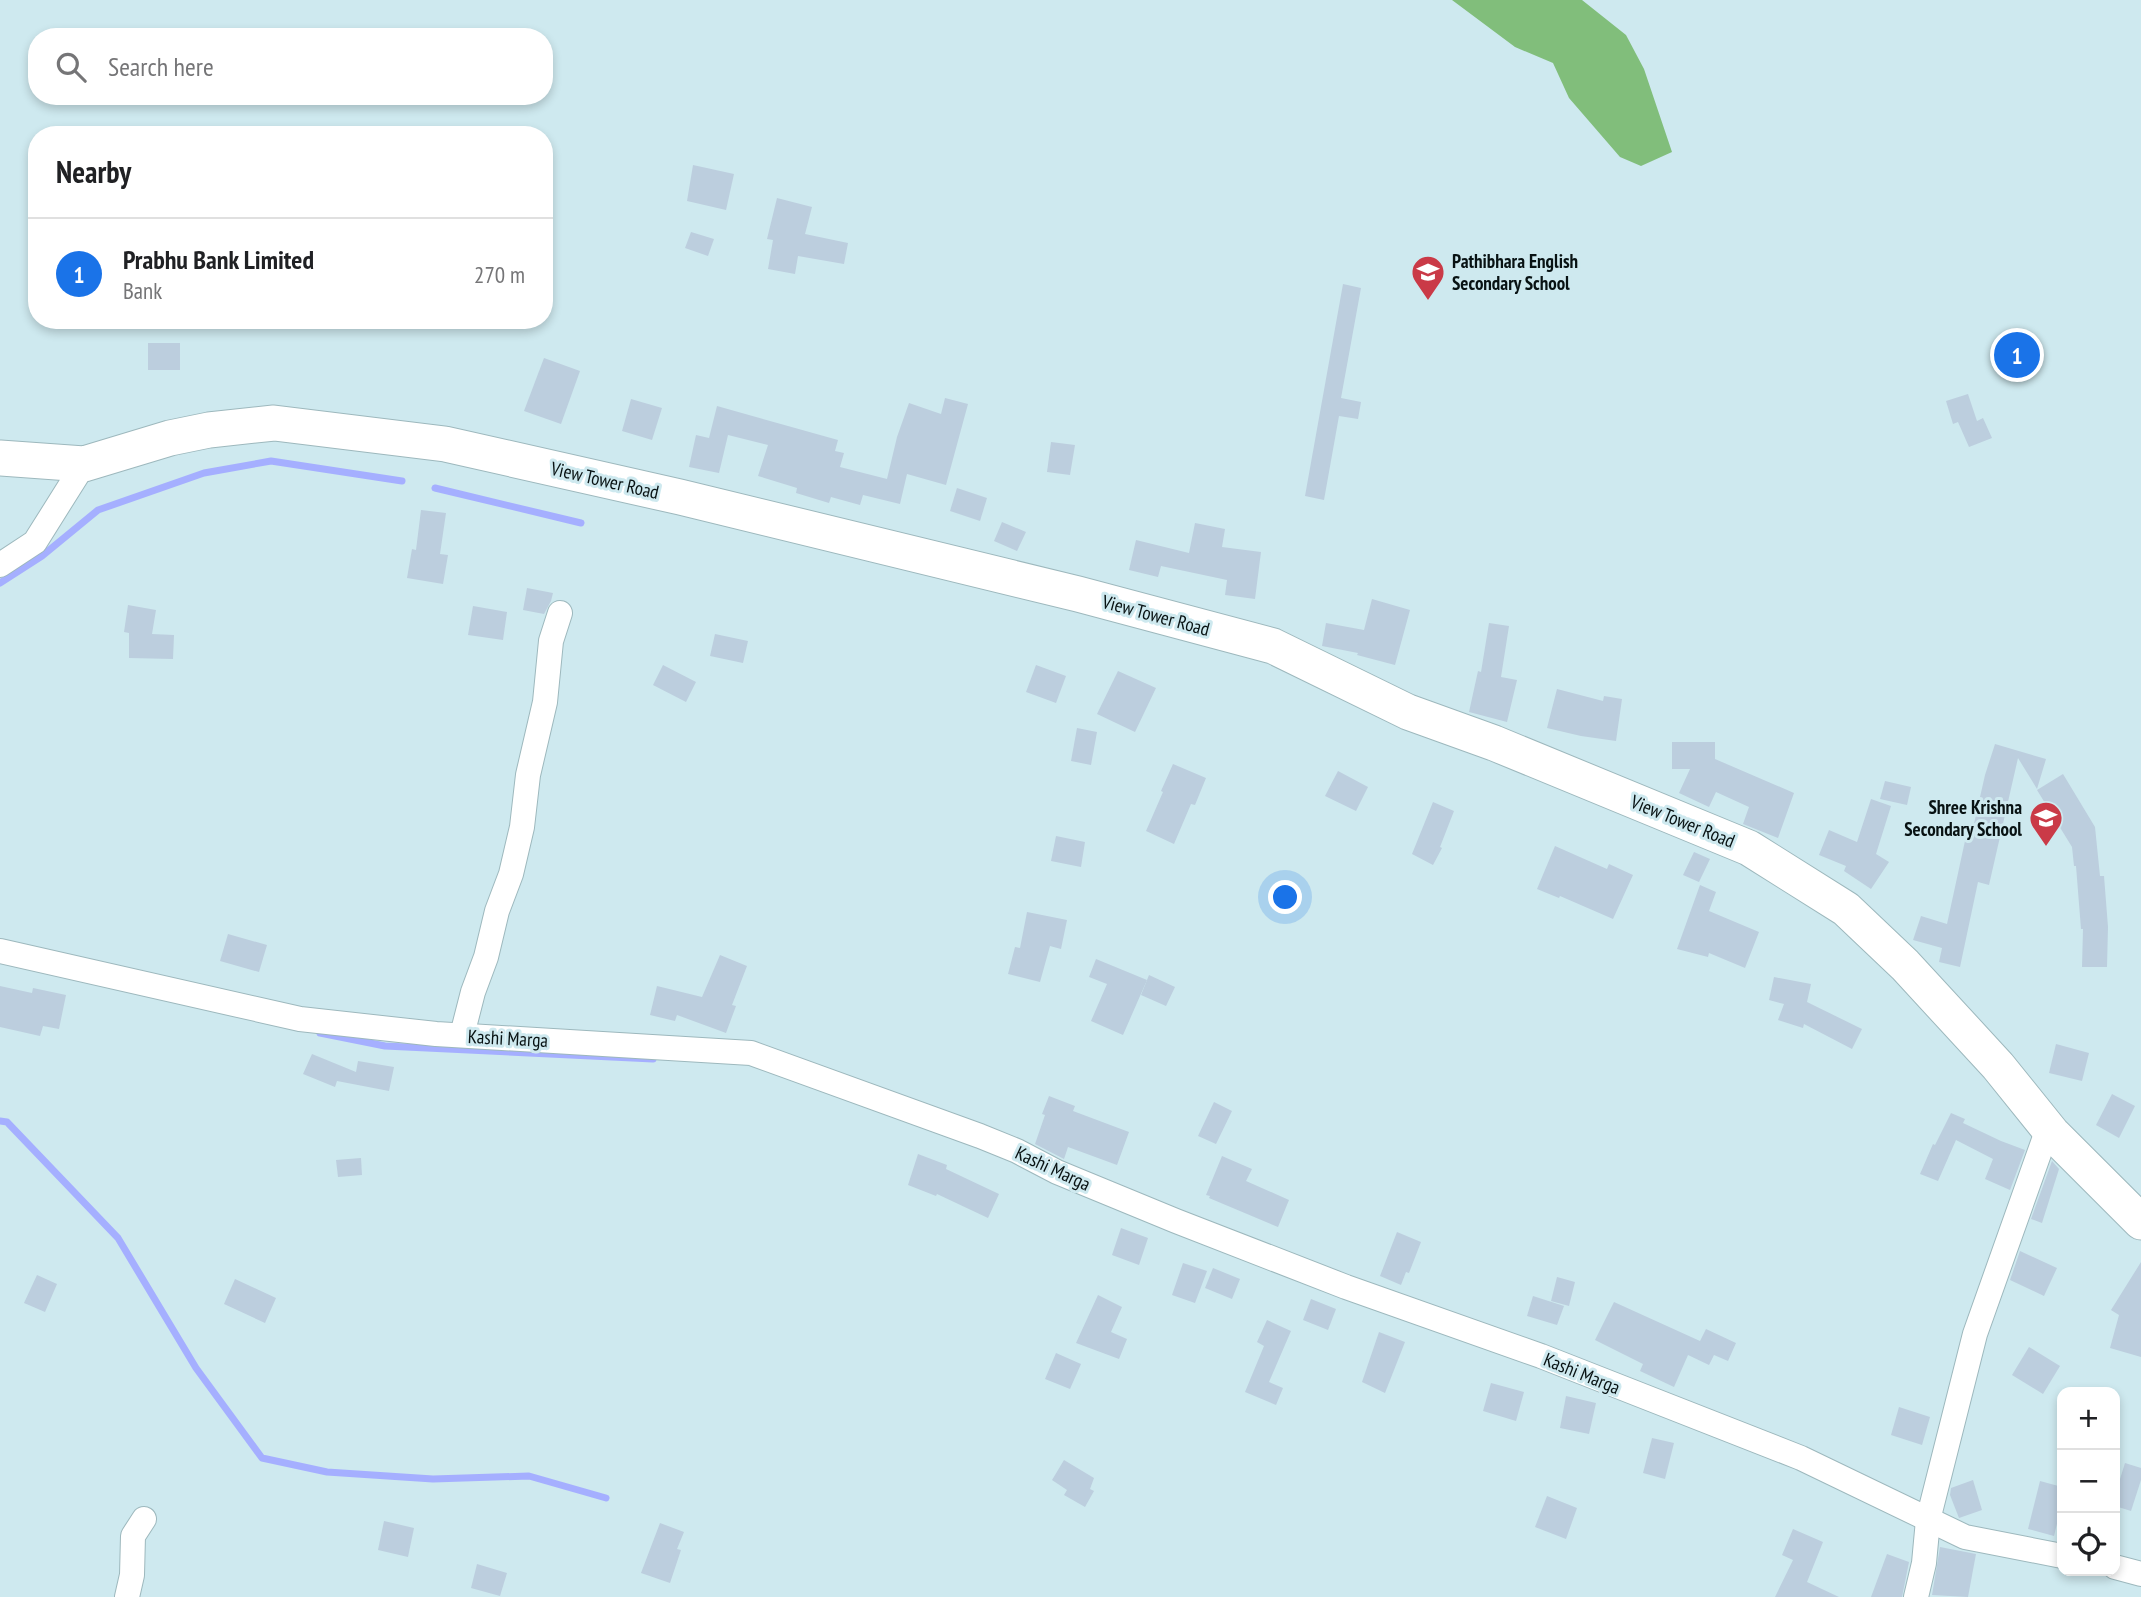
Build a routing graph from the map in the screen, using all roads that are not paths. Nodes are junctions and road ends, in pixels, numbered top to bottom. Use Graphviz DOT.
graph roads {
  1 [pos="0,458"];
  2 [pos="84,464"];
  3 [pos="0,565"];
  4 [pos="560,614"];
  5 [pos="0,951"];
  6 [pos="462,1035"];
  7 [pos="2052,1133"];
  8 [pos="2141,1222"];
  9 [pos="144,1519"];
  10 [pos="1928,1520"];
  11 [pos="2057,1555"];
  12 [pos="2120,1568"];
  13 [pos="2141,1574"];
  14 [pos="127,1597"];
  15 [pos="1916,1597"];
  1 -- 2 [label="street, View Tower Road"];
  2 -- 3 [label="street"];
  2 -- 7 [label="street, View Tower Road"];
  4 -- 6 [label="street"];
  5 -- 6 [label="street, Kashi Marga"];
  6 -- 10 [label="street, Kashi Marga"];
  7 -- 8 [label="street, View Tower Road"];
  7 -- 10 [label="street"];
  9 -- 14 [label="street"];
  10 -- 11 [label="street, Kashi Marga"];
  10 -- 15 [label="street"];
  12 -- 13 [label="street"];
}
